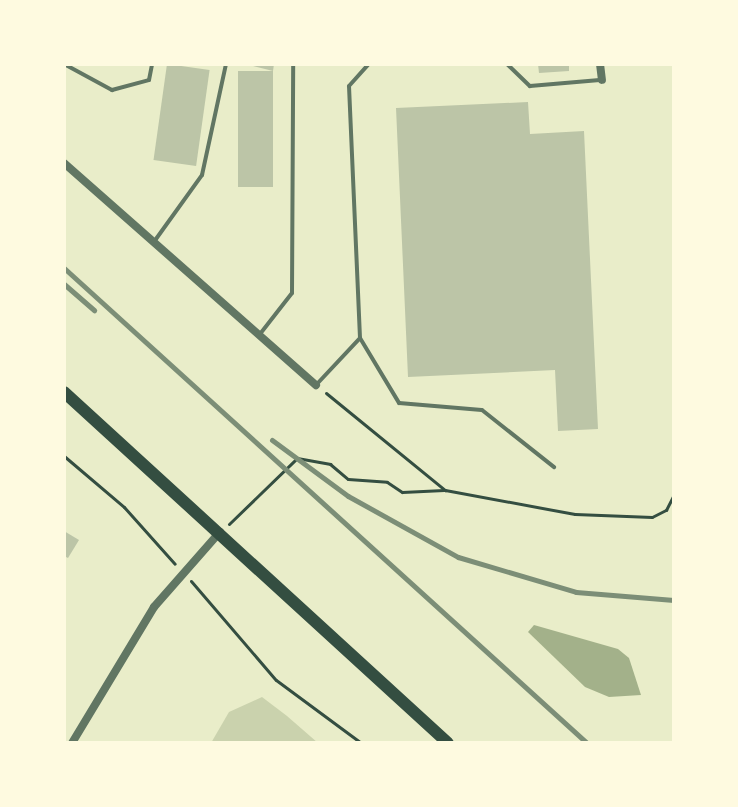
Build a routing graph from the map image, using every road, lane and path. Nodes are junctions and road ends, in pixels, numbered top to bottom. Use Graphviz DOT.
graph roads {
  1 [pos="64,64"];
  2 [pos="152,64"];
  3 [pos="226,64"];
  4 [pos="293,64"];
  5 [pos="369,64"];
  6 [pos="507,64"];
  7 [pos="600,64"];
  8 [pos="602,80"];
  9 [pos="64,163"];
  10 [pos="156,239"];
  11 [pos="260,334"];
  12 [pos="360,338"];
  13 [pos="316,385"];
  14 [pos="64,392"];
  15 [pos="64,456"];
  16 [pos="554,467"];
  17 [pos="445,490"];
  18 [pos="674,494"];
  19 [pos="220,532"];
  20 [pos="183,573"];
  21 [pos="72,743"];
  22 [pos="361,743"];
  23 [pos="448,743"];
  1 -- 2 [label="lane"];
  3 -- 10 [label="lane"];
  4 -- 11 [label="lane"];
  5 -- 12 [label="lane"];
  6 -- 8 [label="lane"];
  7 -- 8 [label="street"];
  9 -- 10 [label="street"];
  10 -- 11 [label="street"];
  11 -- 13 [label="street"];
  12 -- 13 [label="lane"];
  12 -- 16 [label="lane"];
  13 -- 17 [label="path"];
  14 -- 19 [label="highway"];
  15 -- 20 [label="path"];
  17 -- 18 [label="path"];
  17 -- 19 [label="path"];
  19 -- 20 [label="street"];
  19 -- 23 [label="highway"];
  20 -- 21 [label="street"];
  20 -- 22 [label="path"];
}
